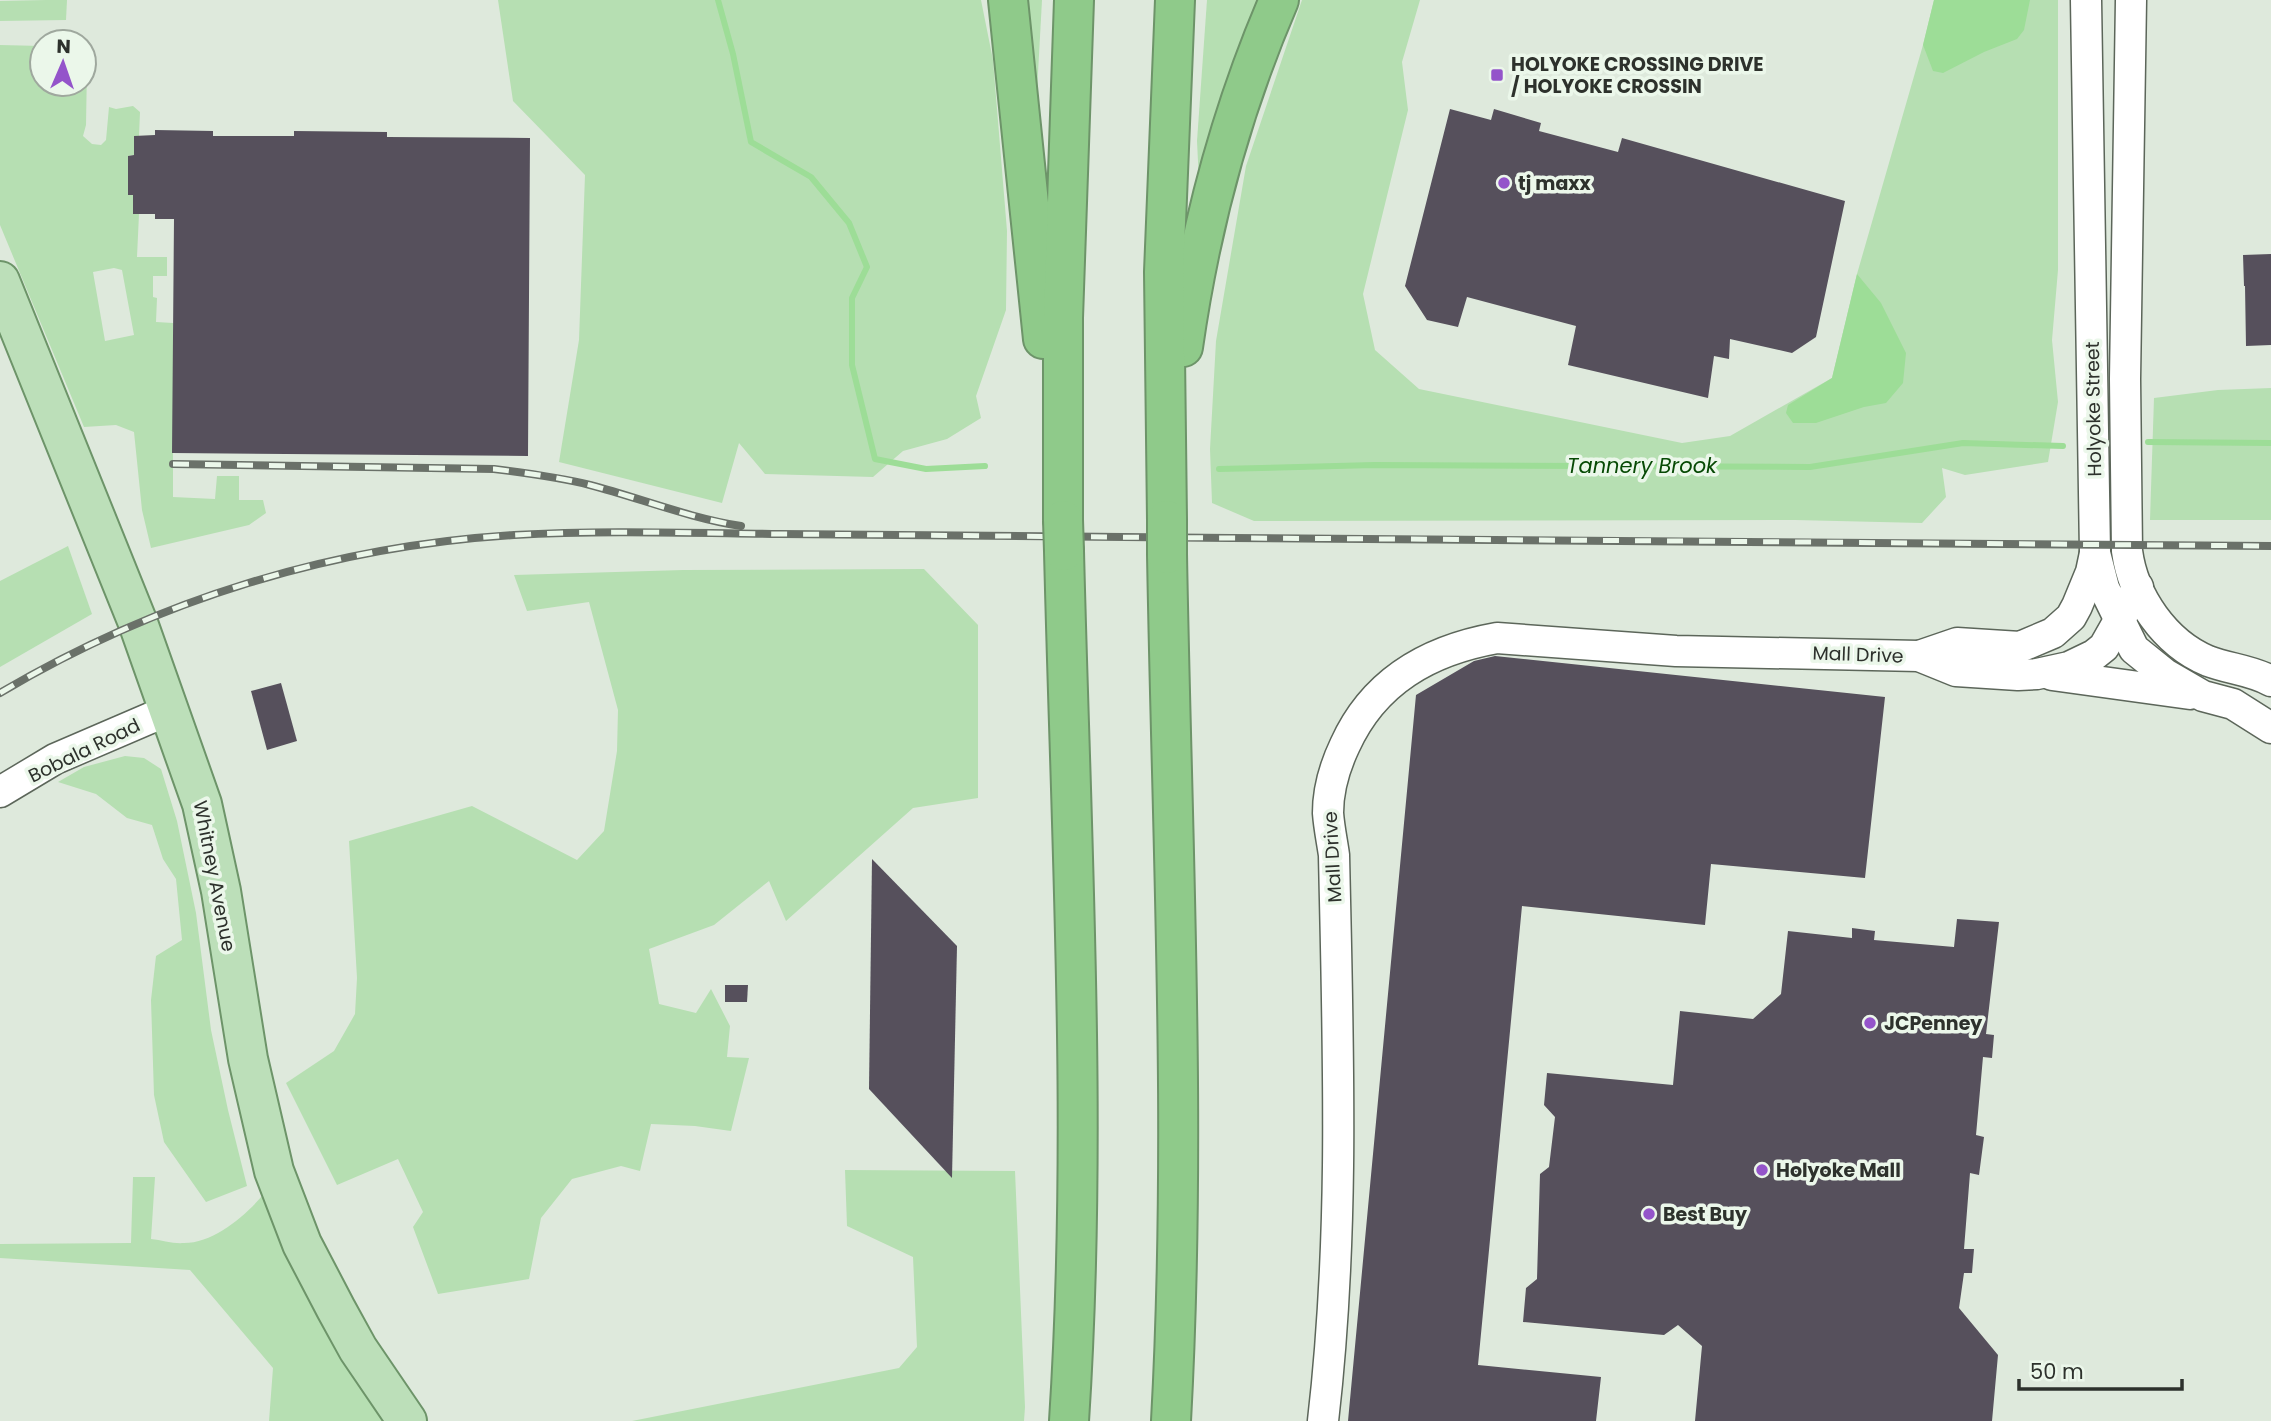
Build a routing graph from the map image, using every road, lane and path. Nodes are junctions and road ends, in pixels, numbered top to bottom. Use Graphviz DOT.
graph roads {
  1 [pos="1008,0"];
  2 [pos="1074,0"];
  3 [pos="1175,0"];
  4 [pos="1279,0"];
  5 [pos="2086,0"];
  6 [pos="2131,0"];
  7 [pos="2,289"];
  8 [pos="1166,478"];
  9 [pos="1063,525"];
  10 [pos="2095,553"];
  11 [pos="2138,587"];
  12 [pos="2119,620"];
  13 [pos="2159,624"];
  14 [pos="2020,647"];
  15 [pos="1919,656"];
  16 [pos="2038,674"];
  17 [pos="2271,681"];
  18 [pos="2203,696"];
  19 [pos="169,710"];
  20 [pos="2271,728"];
  21 [pos="0,792"];
  22 [pos="407,1421"];
  23 [pos="1069,1421"];
  24 [pos="1171,1421"];
  25 [pos="1323,1421"];
  1 -- 9 [label="highway"];
  2 -- 9 [label="highway"];
  3 -- 8 [label="highway"];
  4 -- 8 [label="highway"];
  5 -- 10 [label="street, Holyoke Street"];
  6 -- 11 [label="street, Holyoke Street"];
  7 -- 19 [label="main road, Whitney Avenue"];
  8 -- 24 [label="highway"];
  9 -- 23 [label="highway"];
  10 -- 12 [label="street, Holyoke Street"];
  10 -- 14 [label="street, Mall Drive"];
  11 -- 12 [label="street, Mall Drive"];
  11 -- 13 [label="street, Holyoke Street"];
  12 -- 13 [label="street"];
  12 -- 14 [label="street"];
  12 -- 16 [label="street, Mall Drive"];
  12 -- 18 [label="street, Holyoke Street"];
  13 -- 17 [label="street, Holyoke Street"];
  14 -- 15 [label="street, Mall Drive"];
  15 -- 16 [label="street, Mall Drive"];
  15 -- 25 [label="street, Mall Drive"];
  16 -- 18 [label="street"];
  18 -- 20 [label="street, Holyoke Street"];
  19 -- 21 [label="street, Bobala Road"];
  19 -- 22 [label="main road, Whitney Avenue"];
}
